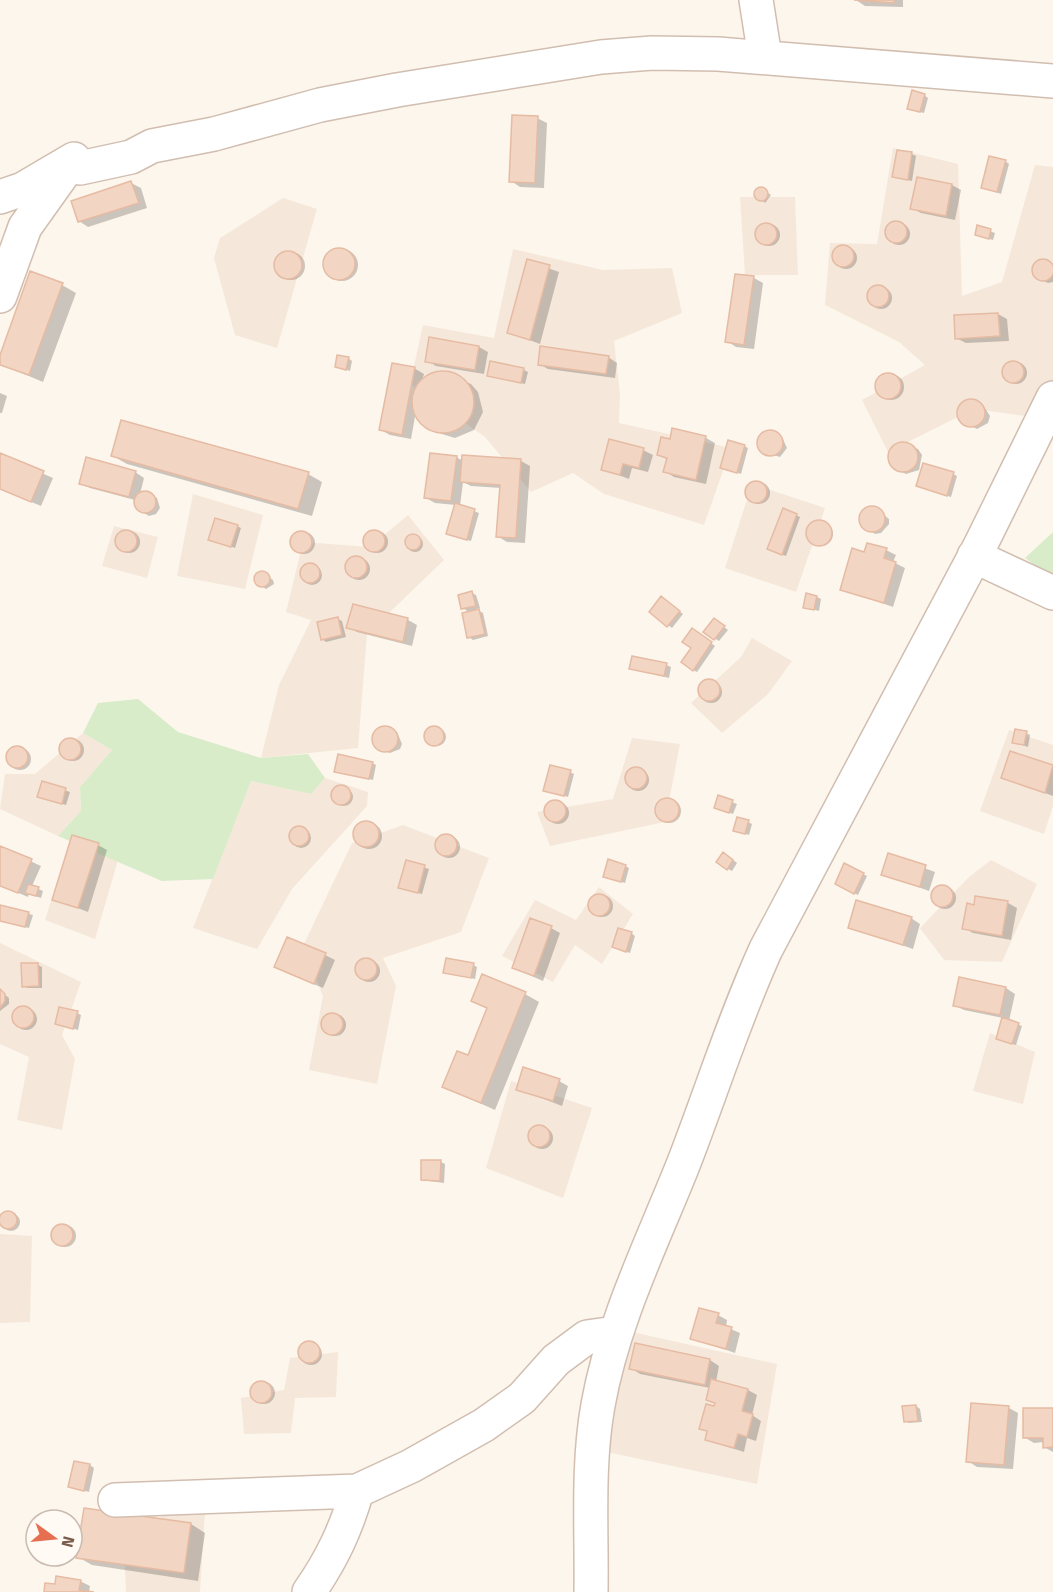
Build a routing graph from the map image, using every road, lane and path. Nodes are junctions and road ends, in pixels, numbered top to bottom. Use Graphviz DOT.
graph roads {
  1 [pos="756,0"];
  2 [pos="765,57"];
  3 [pos="1053,81"];
  4 [pos="74,159"];
  5 [pos="0,197"];
  6 [pos="0,296"];
  7 [pos="1053,398"];
  8 [pos="974,556"];
  9 [pos="1053,593"];
  10 [pos="615,1333"];
  11 [pos="357,1491"];
  12 [pos="115,1500"];
  13 [pos="309,1592"];
  14 [pos="591,1592"];
  1 -- 2 [label="street"];
  2 -- 3 [label="street"];
  2 -- 4 [label="street"];
  4 -- 5 [label="street"];
  4 -- 6 [label="street"];
  7 -- 8 [label="street"];
  8 -- 9 [label="street"];
  8 -- 10 [label="street"];
  10 -- 11 [label="street"];
  10 -- 14 [label="street"];
  11 -- 12 [label="street"];
  11 -- 13 [label="street"];
}
